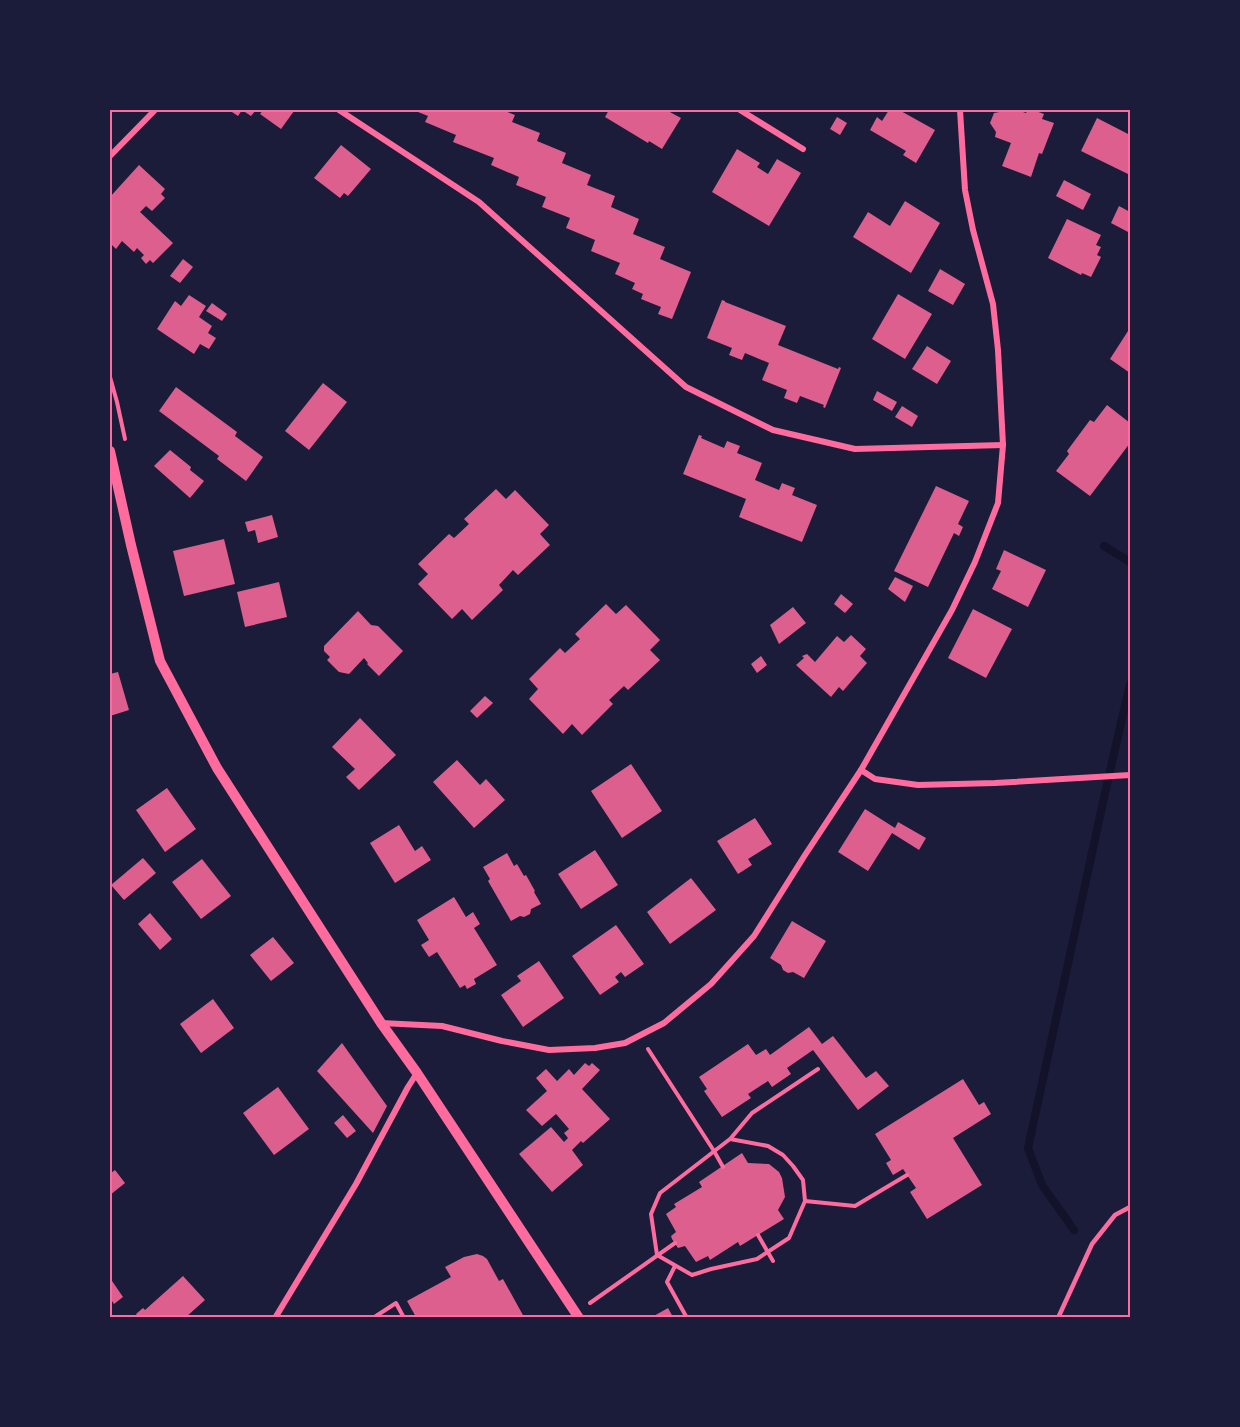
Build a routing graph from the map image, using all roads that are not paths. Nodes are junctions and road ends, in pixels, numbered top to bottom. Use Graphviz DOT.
graph roads {
  1 [pos="155,110"];
  2 [pos="339,110"];
  3 [pos="740,110"];
  4 [pos="960,110"];
  5 [pos="803,148"];
  6 [pos="110,156"];
  7 [pos="1003,445"];
  8 [pos="110,451"];
  9 [pos="861,770"];
  10 [pos="1131,775"];
  11 [pos="381,1023"];
  12 [pos="417,1073"];
  13 [pos="1131,1207"];
  14 [pos="275,1317"];
  15 [pos="579,1317"];
  16 [pos="1058,1317"];
  1 -- 6 [label="street"];
  2 -- 7 [label="street"];
  3 -- 5 [label="street"];
  4 -- 7 [label="street"];
  7 -- 9 [label="street"];
  8 -- 11 [label="street"];
  9 -- 10 [label="street"];
  9 -- 11 [label="street"];
  11 -- 12 [label="street"];
  12 -- 14 [label="street"];
  12 -- 15 [label="street"];
  13 -- 16 [label="lane"];
}
